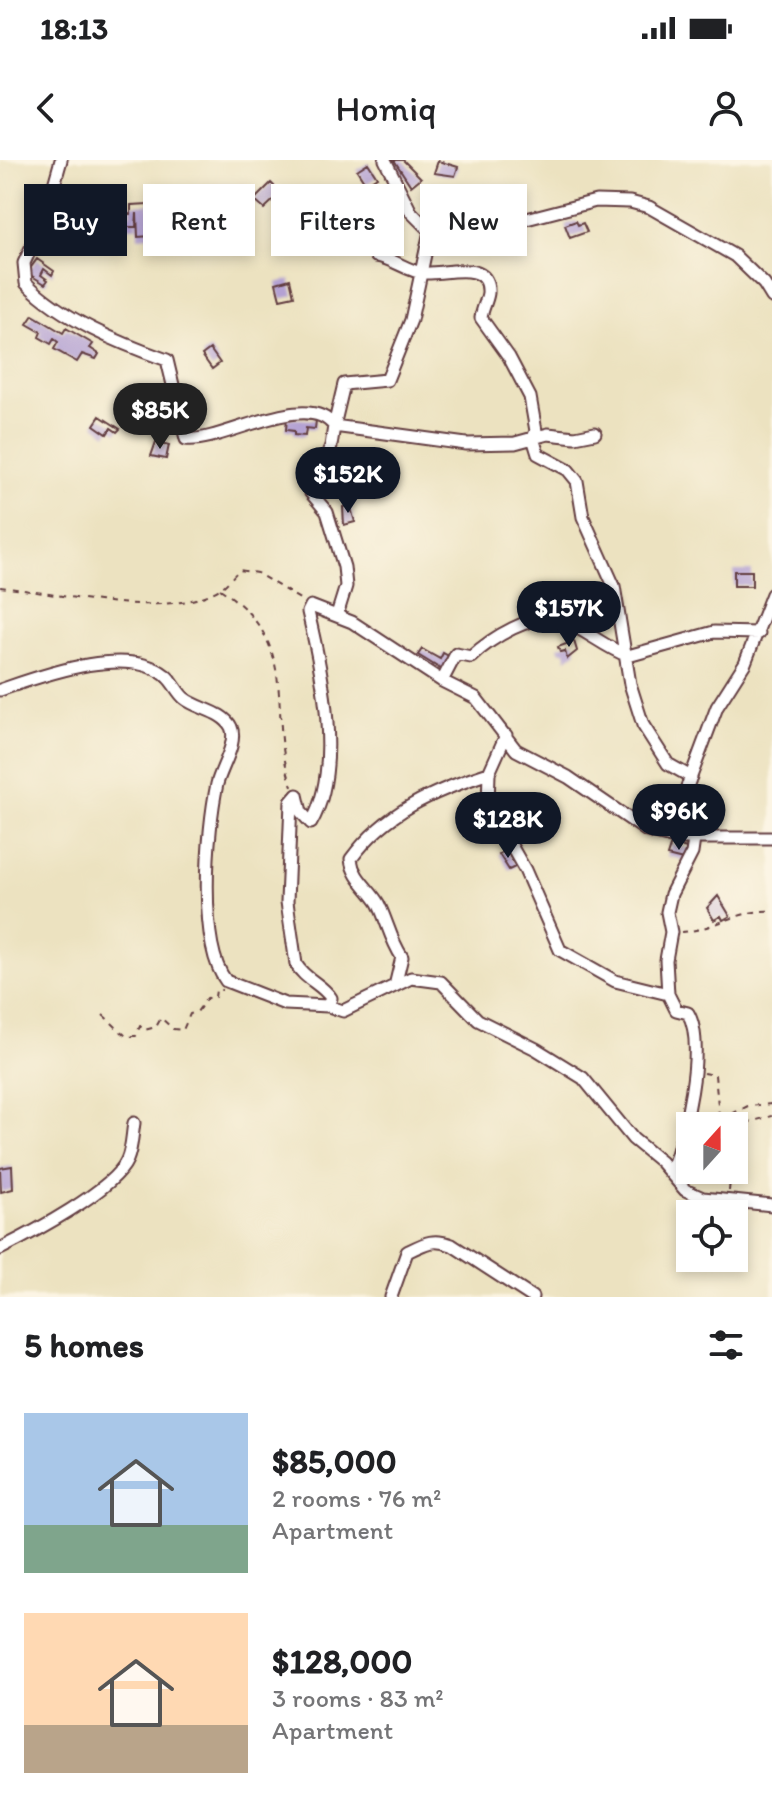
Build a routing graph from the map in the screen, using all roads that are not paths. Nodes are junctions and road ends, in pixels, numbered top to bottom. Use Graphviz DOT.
graph roads {
  1 [pos="61,160"];
  2 [pos="385,160"];
  3 [pos="527,219"];
  4 [pos="420,221"];
  5 [pos="376,256"];
  6 [pos="425,256"];
  7 [pos="421,274"];
  8 [pos="772,297"];
  9 [pos="334,426"];
  10 [pos="595,433"];
  11 [pos="533,438"];
  12 [pos="772,594"];
  13 [pos="337,615"];
  14 [pos="759,633"];
  15 [pos="628,656"];
  16 [pos="442,681"];
  17 [pos="0,690"];
  18 [pos="506,735"];
  19 [pos="489,773"];
  20 [pos="691,777"];
  21 [pos="675,838"];
  22 [pos="772,838"];
  23 [pos="694,839"];
  24 [pos="395,986"];
  25 [pos="668,994"];
  26 [pos="328,1006"];
  27 [pos="134,1123"];
  28 [pos="671,1172"];
  29 [pos="772,1205"];
  30 [pos="0,1249"];
  31 [pos="391,1297"];
  32 [pos="532,1297"];
  1 -- 9 [label="street"];
  2 -- 4 [label="street"];
  3 -- 8 [label="street"];
  5 -- 7 [label="street"];
  6 -- 7 [label="street"];
  7 -- 9 [label="street"];
  7 -- 11 [label="street"];
  9 -- 11 [label="street"];
  9 -- 13 [label="street"];
  10 -- 11 [label="street"];
  11 -- 15 [label="street"];
  12 -- 14 [label="street"];
  13 -- 16 [label="street"];
  13 -- 26 [label="street"];
  14 -- 15 [label="street"];
  14 -- 20 [label="street"];
  15 -- 16 [label="street"];
  15 -- 20 [label="street"];
  16 -- 18 [label="street"];
  17 -- 26 [label="street"];
  18 -- 19 [label="street"];
  18 -- 21 [label="street"];
  19 -- 24 [label="street"];
  19 -- 25 [label="street"];
  20 -- 21 [label="street"];
  21 -- 23 [label="street"];
  22 -- 23 [label="street"];
  23 -- 25 [label="street"];
  24 -- 26 [label="street"];
  24 -- 28 [label="street"];
  25 -- 28 [label="street"];
  27 -- 30 [label="street"];
  28 -- 29 [label="street"];
  31 -- 32 [label="street"];
}
